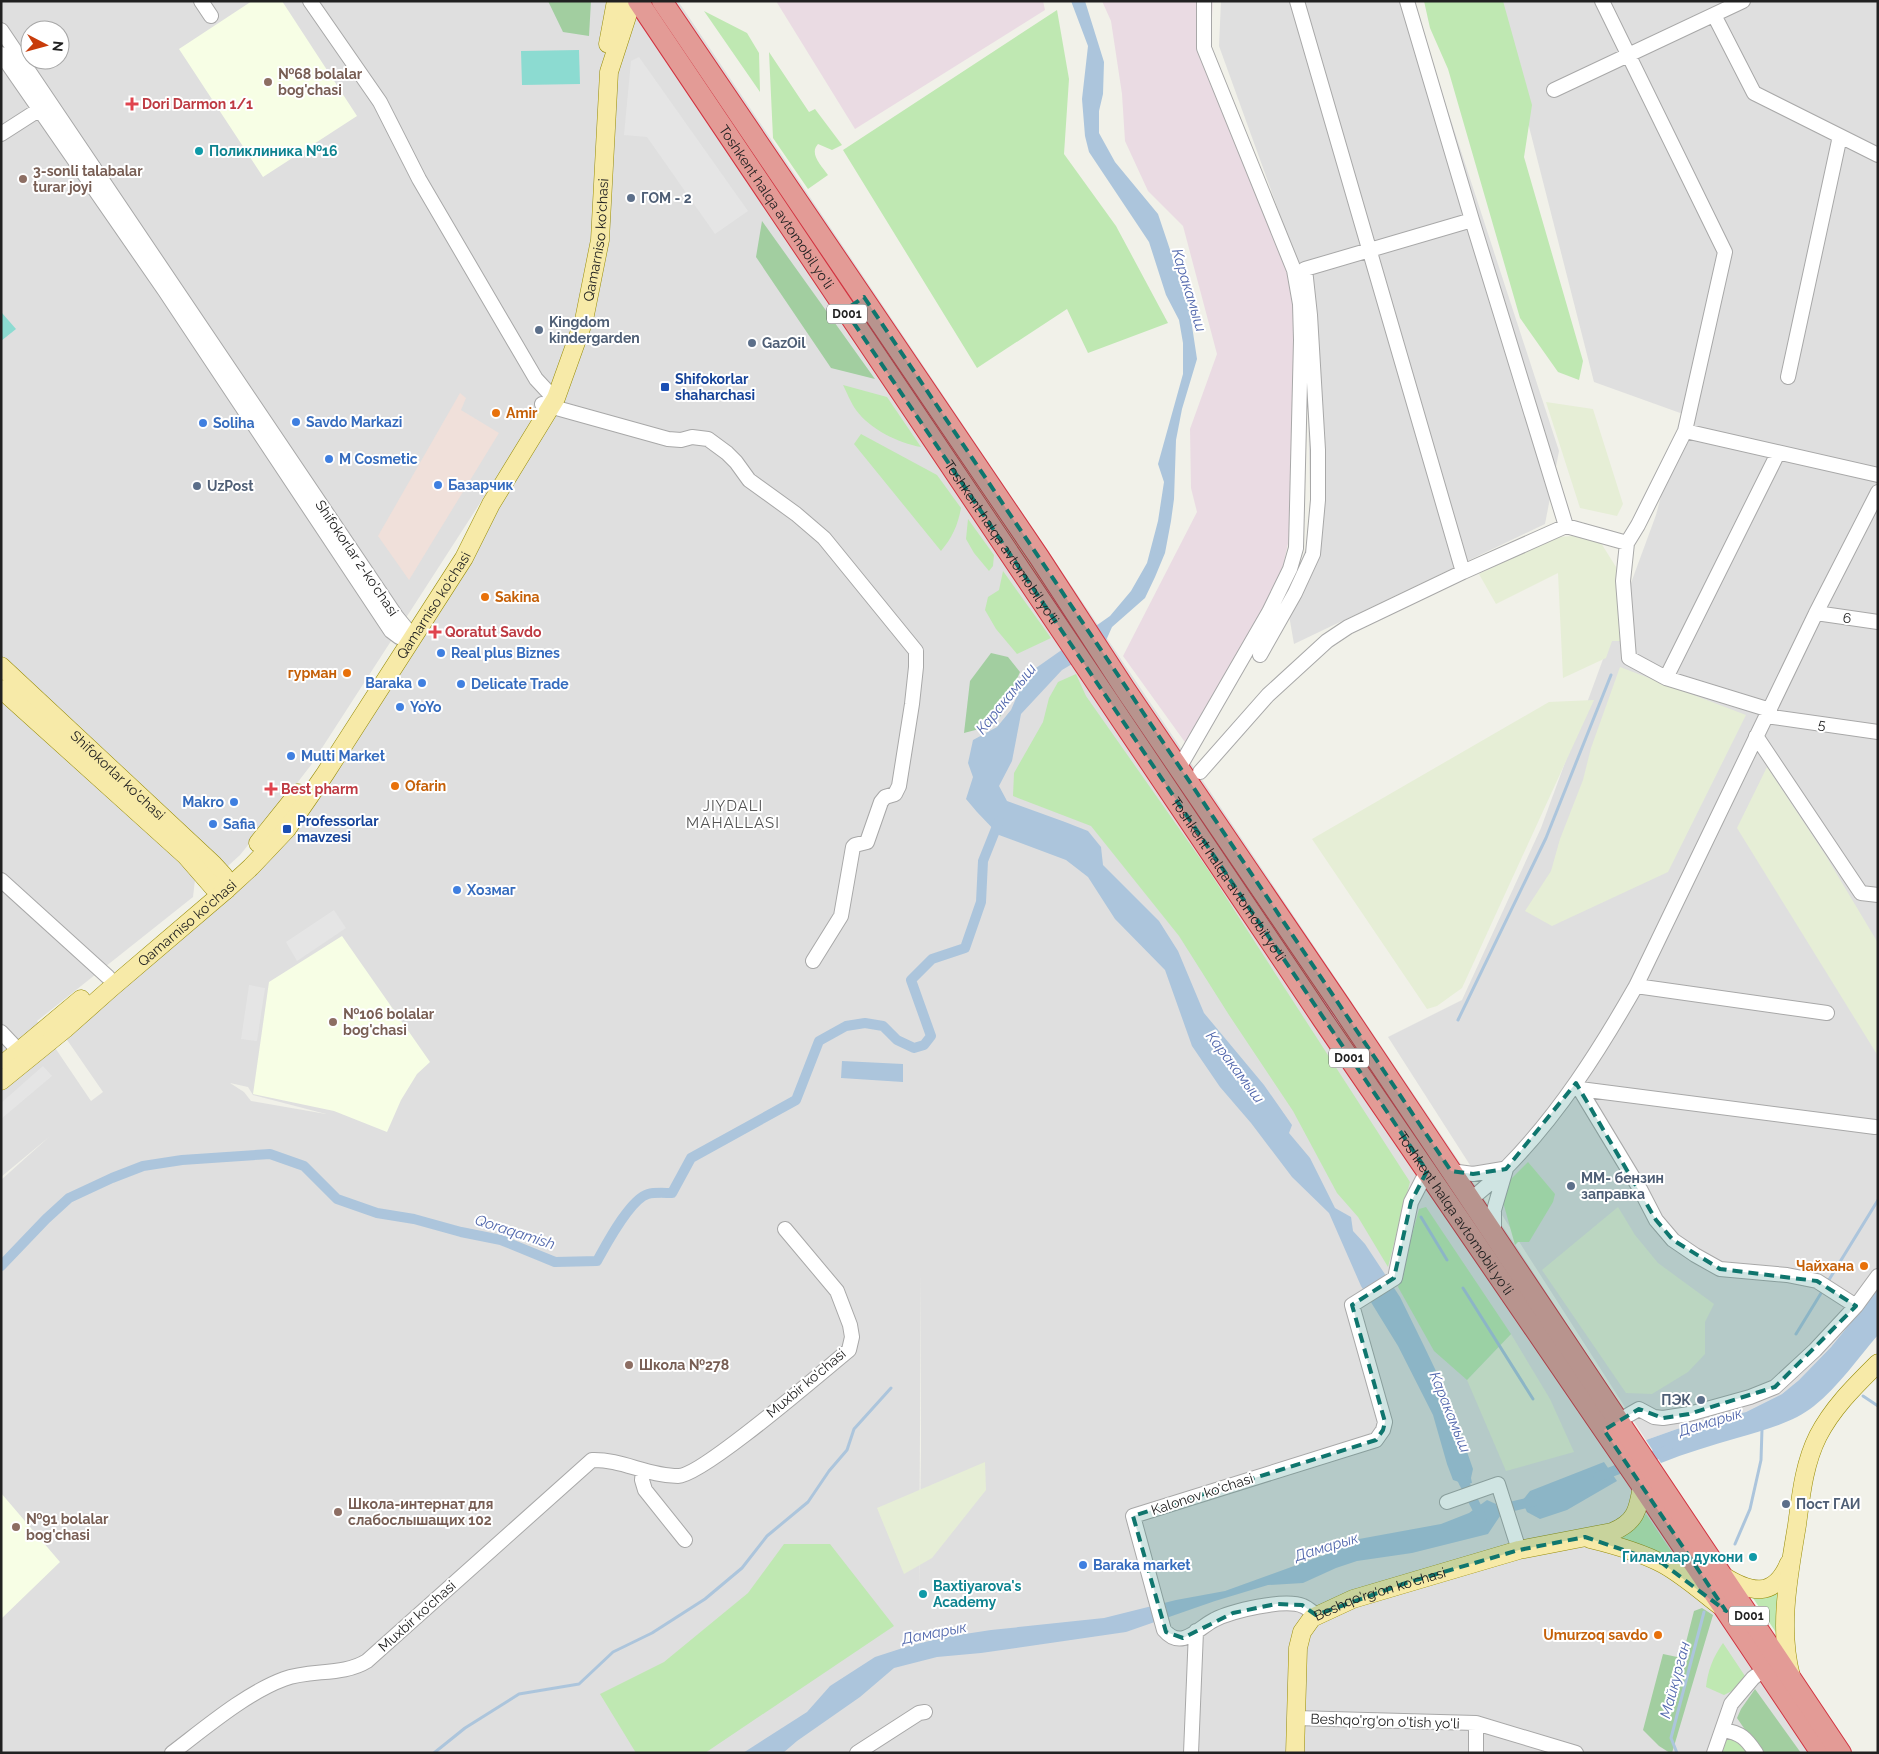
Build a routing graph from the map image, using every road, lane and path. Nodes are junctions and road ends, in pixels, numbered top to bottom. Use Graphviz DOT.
graph roads {
  1 [pos="202,1"];
  2 [pos="310,1"];
  3 [pos="616,1"];
  4 [pos="632,1"];
  5 [pos="638,1"];
  6 [pos="662,1"];
  7 [pos="1204,1"];
  8 [pos="1297,1"];
  9 [pos="1407,1"];
  10 [pos="1602,1"];
  11 [pos="1743,1"];
  12 [pos="211,16"];
  13 [pos="1714,16"];
  14 [pos="1,30"];
  15 [pos="1,54"];
  16 [pos="1629,56"];
  17 [pos="1554,90"];
  18 [pos="40,109"];
  19 [pos="1,134"];
  20 [pos="1840,136"];
  21 [pos="1878,155"];
  22 [pos="1472,220"];
  23 [pos="1369,250"];
  24 [pos="864,297"];
  25 [pos="844,310"];
  26 [pos="579,319"];
  27 [pos="1788,377"];
  28 [pos="550,401"];
  29 [pos="1685,431"];
  30 [pos="1778,453"];
  31 [pos="1878,475"];
  32 [pos="1878,492"];
  33 [pos="1566,526"];
  34 [pos="1627,543"];
  35 [pos="1463,572"];
  36 [pos="1816,614"];
  37 [pos="1878,622"];
  38 [pos="405,635"];
  39 [pos="1260,655"];
  40 [pos="1,666"];
  41 [pos="1098,666"];
  42 [pos="1666,678"];
  43 [pos="1,689"];
  44 [pos="1768,713"];
  45 [pos="1878,732"];
  46 [pos="1756,736"];
  47 [pos="1179,768"];
  48 [pos="1200,772"];
  49 [pos="1,880"];
  50 [pos="221,884"];
  51 [pos="1878,895"];
  52 [pos="813,961"];
  53 [pos="108,977"];
  54 [pos="1636,986"];
  55 [pos="1342,1008"];
  56 [pos="1827,1013"];
  57 [pos="1323,1020"];
  58 [pos="1,1032"];
  59 [pos="19,1051"];
  60 [pos="1,1066"];
  61 [pos="1,1081"];
  62 [pos="1578,1086"];
  63 [pos="1875,1127"];
  64 [pos="1506,1169"];
  65 [pos="1426,1171"];
  66 [pos="1451,1171"];
  67 [pos="1462,1206"];
  68 [pos="785,1229"];
  69 [pos="1494,1235"];
  70 [pos="1878,1276"];
  71 [pos="1856,1306"];
  72 [pos="1878,1363"];
  73 [pos="1618,1431"];
  74 [pos="643,1470"];
  75 [pos="1649,1482"];
  76 [pos="1447,1502"];
  77 [pos="1585,1537"];
  78 [pos="685,1540"];
  79 [pos="1519,1550"];
  80 [pos="1792,1558"];
  81 [pos="1721,1575"];
  82 [pos="1726,1611"];
  83 [pos="1316,1615"];
  84 [pos="1196,1631"];
  85 [pos="1765,1669"];
  86 [pos="1793,1681"];
  87 [pos="925,1712"];
  88 [pos="1295,1718"];
  89 [pos="1476,1723"];
  90 [pos="1723,1730"];
  91 [pos="172,1753"];
  92 [pos="858,1753"];
  93 [pos="1191,1753"];
  94 [pos="1295,1753"];
  95 [pos="1476,1753"];
  96 [pos="1576,1753"];
  97 [pos="1714,1753"];
  98 [pos="1756,1753"];
  99 [pos="1821,1753"];
  100 [pos="1841,1753"];
  1 -- 12 [label="street"];
  2 -- 28 [label="street"];
  3 -- 26 [label="main road, Qamarniso ko'chasi"];
  4 -- 26 [label="main road, Qamarniso ko'chasi"];
  5 -- 25 [label="highway, Toshkent halqa avtomobil yo'li / D001"];
  6 -- 24 [label="highway, Toshkent halqa avtomobil yo'li / D001"];
  7 -- 47 [label="street"];
  8 -- 23 [label="street"];
  9 -- 22 [label="street"];
  10 -- 16 [label="street"];
  11 -- 13 [label="street"];
  13 -- 16 [label="street"];
  13 -- 20 [label="street"];
  14 -- 38 [label="street, Shifokorlar 2-ko'chasi"];
  15 -- 18 [label="street, Shifokorlar 2-ko'chasi"];
  16 -- 17 [label="street"];
  16 -- 29 [label="street"];
  18 -- 19 [label="street"];
  18 -- 38 [label="street, Shifokorlar 2-ko'chasi"];
  20 -- 21 [label="street"];
  20 -- 27 [label="street"];
  22 -- 23 [label="street"];
  22 -- 33 [label="street"];
  23 -- 35 [label="street"];
  23 -- 39 [label="street"];
  24 -- 25 [label="highway"];
  24 -- 41 [label="highway, Toshkent halqa avtomobil yo'li / D001"];
  25 -- 41 [label="highway, Toshkent halqa avtomobil yo'li / D001"];
  26 -- 28 [label="main road, Qamarniso ko'chasi"];
  28 -- 38 [label="main road, Qamarniso ko'chasi"];
  28 -- 52 [label="street"];
  29 -- 30 [label="street"];
  29 -- 34 [label="street"];
  30 -- 31 [label="street"];
  30 -- 42 [label="street"];
  32 -- 36 [label="street"];
  33 -- 34 [label="street"];
  33 -- 35 [label="street"];
  34 -- 42 [label="street, 5"];
  35 -- 48 [label="street"];
  36 -- 37 [label="street, 6"];
  36 -- 44 [label="street"];
  38 -- 50 [label="main road, Qamarniso ko'chasi"];
  40 -- 50 [label="main road, Shifokorlar ko'chasi"];
  41 -- 47 [label="highway, Toshkent halqa avtomobil yo'li / D001"];
  41 -- 57 [label="highway, Toshkent halqa avtomobil yo'li / D001"];
  42 -- 44 [label="street, 5"];
  43 -- 50 [label="main road"];
  44 -- 45 [label="street, 5"];
  44 -- 46 [label="street"];
  46 -- 51 [label="street"];
  46 -- 54 [label="street"];
  47 -- 55 [label="highway, Toshkent halqa avtomobil yo'li / D001"];
  49 -- 53 [label="street"];
  50 -- 53 [label="main road, Qamarniso ko'chasi"];
  50 -- 61 [label="main road, Qamarniso ko'chasi"];
  53 -- 59 [label="main road, Qamarniso ko'chasi"];
  54 -- 56 [label="street"];
  54 -- 62 [label="street"];
  55 -- 57 [label="highway"];
  55 -- 66 [label="highway, Toshkent halqa avtomobil yo'li / D001"];
  57 -- 65 [label="highway, Toshkent halqa avtomobil yo'li / D001"];
  58 -- 59 [label="street"];
  59 -- 60 [label="main road, Qamarniso ko'chasi"];
  62 -- 63 [label="street"];
  62 -- 64 [label="street"];
  62 -- 71 [label="street"];
  64 -- 66 [label="street"];
  64 -- 67 [label="street"];
  64 -- 69 [label="street"];
  65 -- 67 [label="highway, Toshkent halqa avtomobil yo'li / D001"];
  65 -- 84 [label="street, Kalonov ko'chasi"];
  66 -- 67 [label="highway, Toshkent halqa avtomobil yo'li / D001"];
  67 -- 69 [label="highway, Toshkent halqa avtomobil yo'li / D001"];
  67 -- 73 [label="highway, Toshkent halqa avtomobil yo'li / D001"];
  68 -- 74 [label="street, Muxbir ko'chasi"];
  69 -- 73 [label="highway, Toshkent halqa avtomobil yo'li / D001"];
  70 -- 71 [label="street"];
  71 -- 73 [label="street"];
  72 -- 80 [label="main road"];
  73 -- 75 [label="highway, Toshkent halqa avtomobil yo'li / D001"];
  74 -- 78 [label="street"];
  74 -- 91 [label="street, Muxbir ko'chasi"];
  75 -- 77 [label="main road, Beshqo'rg'on ko'chasi"];
  75 -- 81 [label="highway, Toshkent halqa avtomobil yo'li / D001"];
  75 -- 82 [label="highway, Toshkent halqa avtomobil yo'li / D001"];
  76 -- 79 [label="street"];
  77 -- 79 [label="main road, Beshqo'rg'on ko'chasi"];
  77 -- 82 [label="main road, Beshqo'rg'on ko'chasi"];
  79 -- 83 [label="main road, Beshqo'rg'on ko'chasi"];
  80 -- 81 [label="main road"];
  80 -- 86 [label="main road"];
  81 -- 86 [label="highway, Toshkent halqa avtomobil yo'li / D001"];
  82 -- 85 [label="highway, Toshkent halqa avtomobil yo'li / D001"];
  83 -- 84 [label="street, Kalonov ko'chasi"];
  83 -- 88 [label="main road, Beshqo'rg'on ko'chasi"];
  84 -- 93 [label="street"];
  85 -- 90 [label="street"];
  85 -- 99 [label="highway, Toshkent halqa avtomobil yo'li / D001"];
  86 -- 100 [label="highway, Toshkent halqa avtomobil yo'li / D001"];
  87 -- 92 [label="street"];
  88 -- 89 [label="street, Beshqo'rg'on o'tish yo'li"];
  88 -- 94 [label="main road, Beshqo'rg'on ko'chasi"];
  89 -- 95 [label="street, Beshqo'rg'on o'tish yo'li"];
  89 -- 96 [label="street, Beshqo'rg'on o'tish yo'li"];
  90 -- 97 [label="street"];
  90 -- 98 [label="street"];
}
